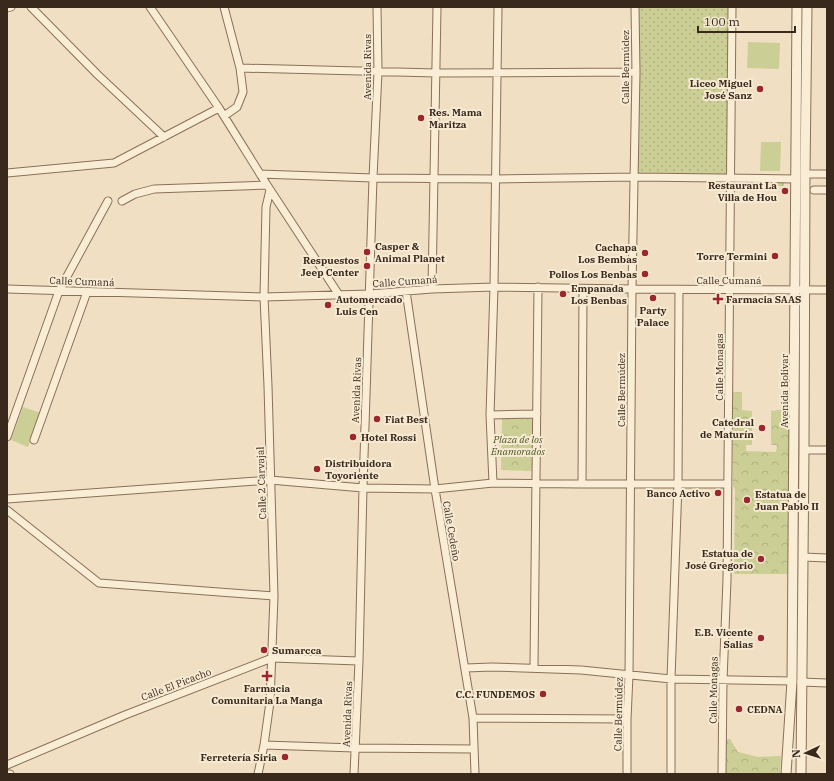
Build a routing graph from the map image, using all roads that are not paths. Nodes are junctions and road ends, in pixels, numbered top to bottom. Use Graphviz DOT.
graph roads {
  1 [pos="11,7"];
  2 [pos="31,7"];
  3 [pos="150,7"];
  4 [pos="224,7"];
  5 [pos="377,7"];
  6 [pos="437,7"];
  7 [pos="498,7"];
  8 [pos="635,7"];
  9 [pos="732,7"];
  10 [pos="797,7"];
  11 [pos="807,7"];
  12 [pos="7,8"];
  13 [pos="240,68"];
  14 [pos="378,72"];
  15 [pos="498,72"];
  16 [pos="636,72"];
  17 [pos="436,73"];
  18 [pos="219,108"];
  19 [pos="224,116"];
  20 [pos="164,137"];
  21 [pos="7,173"];
  22 [pos="260,174"];
  23 [pos="805,174"];
  24 [pos="827,174"];
  25 [pos="635,177"];
  26 [pos="373,178"];
  27 [pos="435,178"];
  28 [pos="796,178"];
  29 [pos="496,179"];
  30 [pos="730,179"];
  31 [pos="268,188"];
  32 [pos="814,190"];
  33 [pos="827,190"];
  34 [pos="108,201"];
  35 [pos="122,201"];
  36 [pos="494,287"];
  37 [pos="538,287"];
  38 [pos="7,289"];
  39 [pos="432,289"];
  40 [pos="583,289"];
  41 [pos="632,290"];
  42 [pos="679,290"];
  43 [pos="729,290"];
  44 [pos="800,290"];
  45 [pos="827,290"];
  46 [pos="59,291"];
  47 [pos="406,291"];
  48 [pos="87,292"];
  49 [pos="370,294"];
  50 [pos="339,295"];
  51 [pos="264,297"];
  52 [pos="537,414"];
  53 [pos="490,415"];
  54 [pos="7,437"];
  55 [pos="34,440"];
  56 [pos="804,450"];
  57 [pos="827,450"];
  58 [pos="270,480"];
  59 [pos="493,483"];
  60 [pos="536,483"];
  61 [pos="582,484"];
  62 [pos="631,484"];
  63 [pos="678,484"];
  64 [pos="728,484"];
  65 [pos="363,488"];
  66 [pos="435,489"];
  67 [pos="7,499"];
  68 [pos="7,510"];
  69 [pos="803,557"];
  70 [pos="827,558"];
  71 [pos="274,596"];
  72 [pos="272,658"];
  73 [pos="359,661"];
  74 [pos="466,668"];
  75 [pos="534,668"];
  76 [pos="629,675"];
  77 [pos="672,680"];
  78 [pos="723,680"];
  79 [pos="796,681"];
  80 [pos="827,683"];
  81 [pos="473,718"];
  82 [pos="627,719"];
  83 [pos="264,745"];
  84 [pos="355,748"];
  85 [pos="474,749"];
  86 [pos="7,765"];
  87 [pos="7,774"];
  88 [pos="10,774"];
  89 [pos="258,774"];
  90 [pos="354,774"];
  91 [pos="475,774"];
  92 [pos="627,774"];
  93 [pos="671,774"];
  94 [pos="722,774"];
  95 [pos="786,774"];
  96 [pos="801,774"];
  1 -- 12 [label="street"];
  2 -- 20 [label="street"];
  3 -- 18 [label="street"];
  4 -- 13 [label="street"];
  5 -- 14 [label="street, Avenida Rivas"];
  6 -- 17 [label="street"];
  7 -- 15 [label="street"];
  8 -- 16 [label="street, Calle Bermúdez"];
  9 -- 30 [label="street, Calle Monagas"];
  10 -- 28 [label="street, Avenida Bolívar"];
  11 -- 23 [label="street, Avenida Bolívar"];
  13 -- 14 [label="street"];
  13 -- 19 [label="street"];
  14 -- 17 [label="street"];
  14 -- 26 [label="street, Avenida Rivas"];
  15 -- 16 [label="street"];
  15 -- 17 [label="street"];
  15 -- 29 [label="street"];
  16 -- 25 [label="street, Calle Bermúdez"];
  17 -- 27 [label="street"];
  18 -- 19 [label="street"];
  18 -- 20 [label="street"];
  19 -- 22 [label="street"];
  20 -- 21 [label="street"];
  22 -- 26 [label="street"];
  22 -- 31 [label="street"];
  23 -- 24 [label="street"];
  23 -- 44 [label="street, Avenida Bolívar"];
  25 -- 29 [label="street"];
  25 -- 30 [label="street"];
  25 -- 41 [label="street, Calle Bermúdez"];
  26 -- 27 [label="street"];
  26 -- 49 [label="street, Avenida Rivas"];
  27 -- 29 [label="street"];
  27 -- 39 [label="street"];
  28 -- 30 [label="street"];
  28 -- 44 [label="street, Avenida Bolívar"];
  29 -- 36 [label="street"];
  30 -- 43 [label="street, Calle Monagas"];
  31 -- 35 [label="street"];
  31 -- 50 [label="street"];
  31 -- 51 [label="street, Calle 2 Carvajal"];
  32 -- 33 [label="street"];
  34 -- 46 [label="street"];
  36 -- 37 [label="street, Calle Cumaná"];
  36 -- 39 [label="street, Calle Cumaná"];
  36 -- 53 [label="street"];
  37 -- 40 [label="street, Calle Cumaná"];
  37 -- 52 [label="street"];
  38 -- 46 [label="street, Calle Cumaná"];
  39 -- 47 [label="street, Calle Cumaná"];
  40 -- 41 [label="street, Calle Cumaná"];
  40 -- 61 [label="street"];
  41 -- 42 [label="street, Calle Cumaná"];
  41 -- 62 [label="street, Calle Bermúdez"];
  42 -- 43 [label="street, Calle Cumaná"];
  42 -- 63 [label="street"];
  43 -- 44 [label="street, Calle Cumaná"];
  43 -- 64 [label="street, Calle Monagas"];
  44 -- 45 [label="street, Calle Cumaná"];
  44 -- 56 [label="street, Avenida Bolívar"];
  44 -- 79 [label="street, Avenida Bolívar"];
  46 -- 48 [label="street, Calle Cumaná"];
  46 -- 54 [label="street"];
  47 -- 49 [label="street, Calle Cumaná"];
  47 -- 66 [label="street, Calle Cedeño"];
  48 -- 51 [label="street, Calle Cumaná"];
  48 -- 55 [label="street"];
  49 -- 50 [label="street, Calle Cumaná"];
  49 -- 65 [label="street, Avenida Rivas"];
  50 -- 51 [label="street, Calle Cumaná"];
  51 -- 58 [label="street, Calle 2 Carvajal"];
  52 -- 53 [label="street"];
  52 -- 60 [label="street"];
  53 -- 59 [label="street"];
  56 -- 57 [label="street"];
  56 -- 69 [label="street, Avenida Bolívar"];
  58 -- 65 [label="street"];
  58 -- 67 [label="street"];
  58 -- 71 [label="street, Calle 2 Carvajal"];
  59 -- 60 [label="street"];
  59 -- 66 [label="street"];
  60 -- 61 [label="street"];
  60 -- 75 [label="street"];
  61 -- 62 [label="street"];
  62 -- 63 [label="street"];
  62 -- 76 [label="street, Calle Bermúdez"];
  63 -- 64 [label="street"];
  63 -- 77 [label="street"];
  64 -- 78 [label="street, Calle Monagas"];
  65 -- 66 [label="street"];
  65 -- 73 [label="street, Avenida Rivas"];
  66 -- 74 [label="street, Calle Cedeño"];
  68 -- 71 [label="street"];
  69 -- 70 [label="street"];
  69 -- 79 [label="street, Avenida Bolívar"];
  71 -- 72 [label="street, Calle 2 Carvajal"];
  72 -- 73 [label="street, Calle El Picacho"];
  72 -- 83 [label="street, Calle 2 Carvajal"];
  72 -- 86 [label="street, Calle El Picacho"];
  73 -- 84 [label="street, Avenida Rivas"];
  74 -- 75 [label="street"];
  74 -- 81 [label="street, Calle Cedeño"];
  75 -- 76 [label="street"];
  76 -- 77 [label="street"];
  76 -- 82 [label="street, Calle Bermúdez"];
  77 -- 78 [label="street"];
  77 -- 93 [label="street"];
  78 -- 79 [label="street"];
  78 -- 94 [label="street, Calle Monagas"];
  79 -- 80 [label="street"];
  79 -- 95 [label="street, Avenida Bolívar"];
  79 -- 96 [label="street, Avenida Bolívar"];
  81 -- 82 [label="street"];
  81 -- 85 [label="street, Calle Cedeño"];
  82 -- 92 [label="street, Calle Bermúdez"];
  83 -- 84 [label="street"];
  83 -- 89 [label="street, Calle 2 Carvajal"];
  84 -- 85 [label="street"];
  84 -- 90 [label="street, Avenida Rivas"];
  85 -- 91 [label="street, Calle Cedeño"];
  87 -- 88 [label="street"];
}
